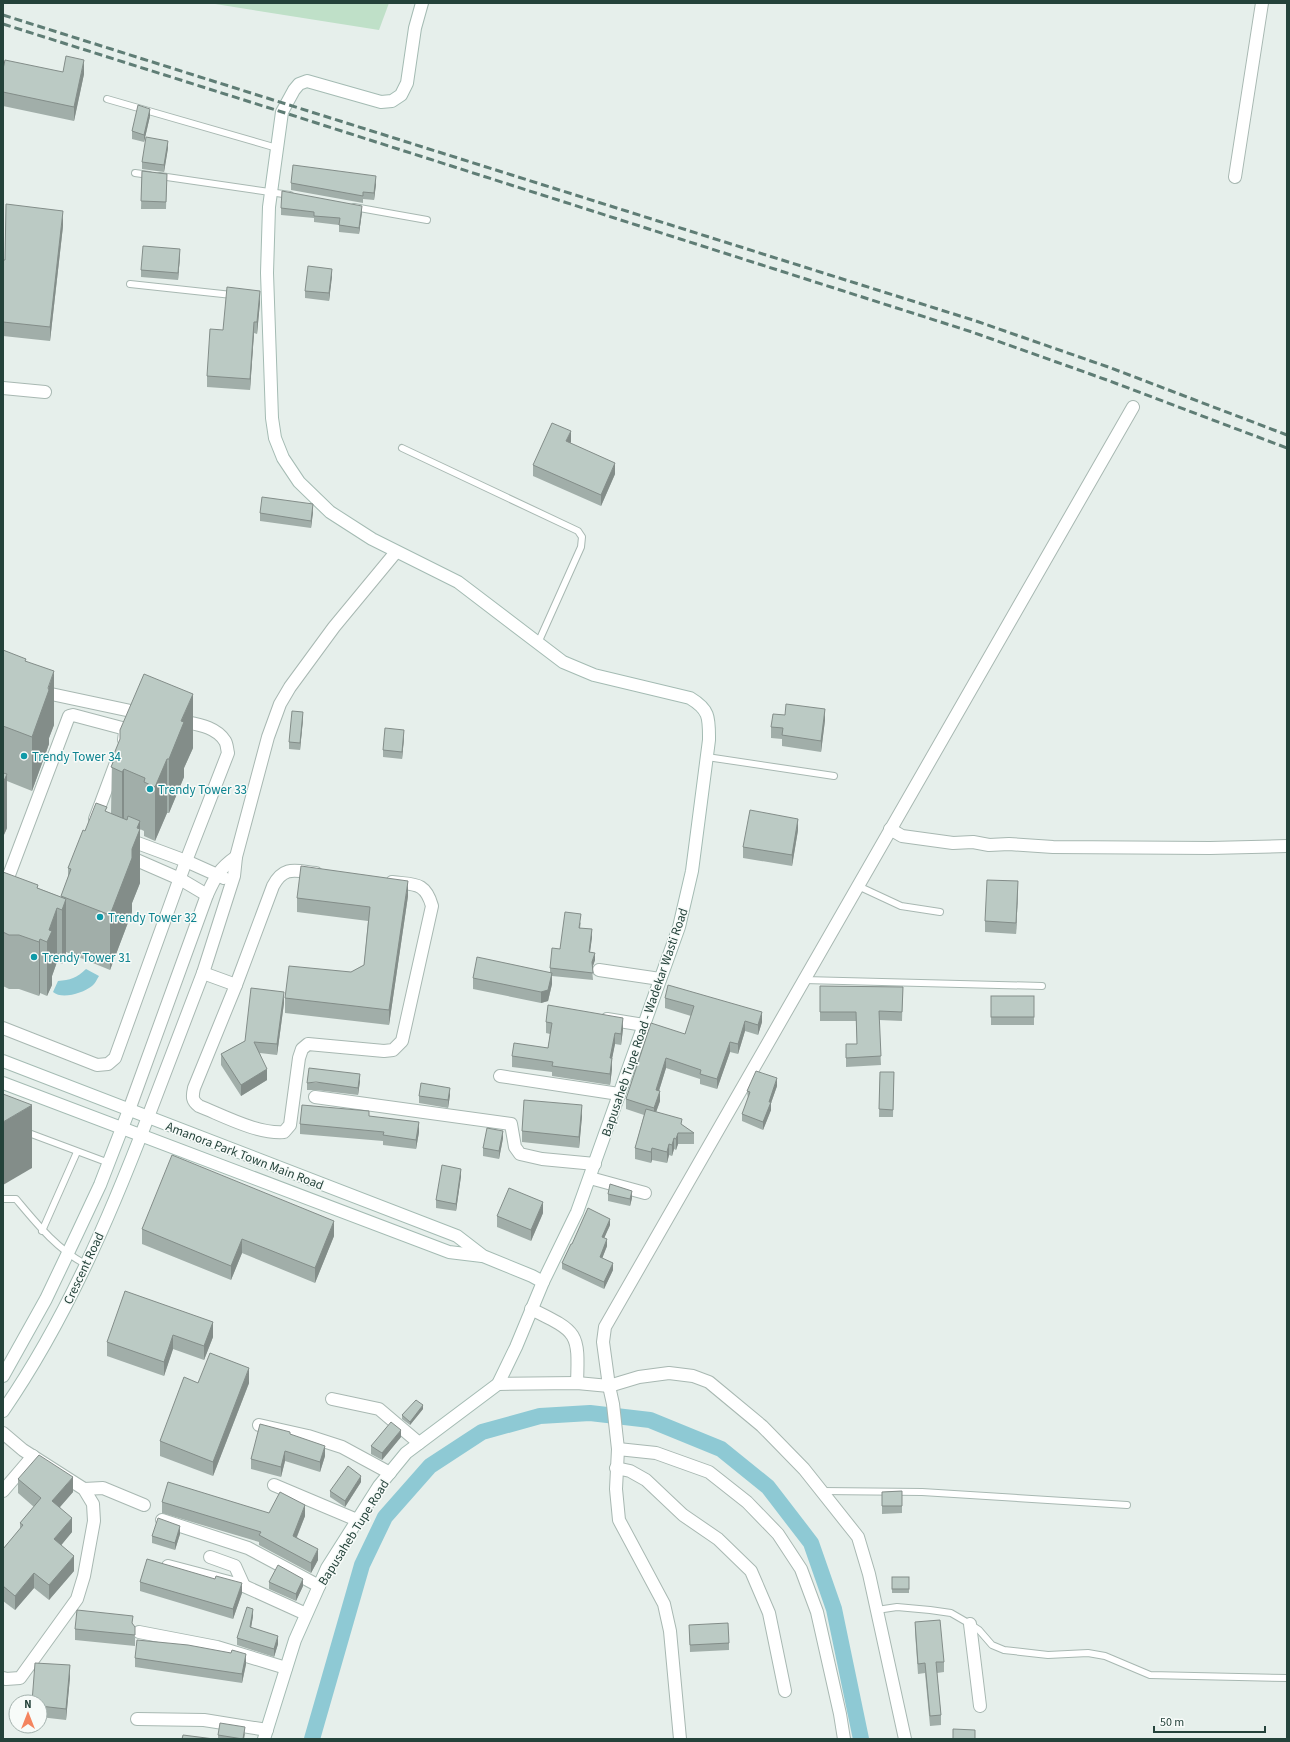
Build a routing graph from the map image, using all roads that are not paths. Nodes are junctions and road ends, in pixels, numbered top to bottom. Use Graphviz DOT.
graph roads {
  1 [pos="422,3"];
  2 [pos="1262,3"];
  3 [pos="108,99"];
  4 [pos="277,148"];
  5 [pos="135,173"];
  6 [pos="1235,177"];
  7 [pos="271,191"];
  8 [pos="295,196"];
  9 [pos="349,206"];
  10 [pos="427,220"];
  11 [pos="130,284"];
  12 [pos="237,295"];
  13 [pos="3,388"];
  14 [pos="45,392"];
  15 [pos="1133,407"];
  16 [pos="402,448"];
  17 [pos="396,552"];
  18 [pos="538,643"];
  19 [pos="26,689"];
  20 [pos="707,757"];
  21 [pos="834,776"];
  22 [pos="94,829"];
  23 [pos="890,829"];
  24 [pos="114,834"];
  25 [pos="1287,846"];
  26 [pos="112,850"];
  27 [pos="236,857"];
  28 [pos="186,861"];
  29 [pos="216,875"];
  30 [pos="331,875"];
  31 [pos="180,878"];
  32 [pos="378,881"];
  33 [pos="232,882"];
  34 [pos="858,886"];
  35 [pos="3,891"];
  36 [pos="207,894"];
  37 [pos="940,912"];
  38 [pos="599,970"];
  39 [pos="203,973"];
  40 [pos="660,979"];
  41 [pos="804,980"];
  42 [pos="236,985"];
  43 [pos="1042,986"];
  44 [pos="599,1017"];
  45 [pos="644,1025"];
  46 [pos="3,1028"];
  47 [pos="3,1061"];
  48 [pos="500,1076"];
  49 [pos="3,1083"];
  50 [pos="619,1094"];
  51 [pos="315,1097"];
  52 [pos="129,1110"];
  53 [pos="148,1117"];
  54 [pos="122,1128"];
  55 [pos="18,1129"];
  56 [pos="141,1135"];
  57 [pos="77,1152"];
  58 [pos="109,1164"];
  59 [pos="595,1164"];
  60 [pos="590,1178"];
  61 [pos="645,1193"];
  62 [pos="352,1196"];
  63 [pos="3,1199"];
  64 [pos="346,1213"];
  65 [pos="42,1231"];
  66 [pos="68,1254"];
  67 [pos="483,1256"];
  68 [pos="85,1264"];
  69 [pos="543,1282"];
  70 [pos="532,1309"];
  71 [pos="3,1376"];
  72 [pos="577,1383"];
  73 [pos="498,1384"];
  74 [pos="609,1386"];
  75 [pos="332,1400"];
  76 [pos="3,1411"];
  77 [pos="259,1425"];
  78 [pos="3,1433"];
  79 [pos="419,1443"];
  80 [pos="618,1449"];
  81 [pos="33,1456"];
  82 [pos="616,1468"];
  83 [pos="390,1473"];
  84 [pos="274,1485"];
  85 [pos="84,1490"];
  86 [pos="3,1491"];
  87 [pos="822,1491"];
  88 [pos="144,1505"];
  89 [pos="1127,1505"];
  90 [pos="162,1520"];
  91 [pos="358,1520"];
  92 [pos="210,1557"];
  93 [pos="158,1564"];
  94 [pos="244,1586"];
  95 [pos="319,1586"];
  96 [pos="877,1610"];
  97 [pos="306,1614"];
  98 [pos="970,1624"];
  99 [pos="139,1632"];
  100 [pos="286,1668"];
  101 [pos="3,1678"];
  102 [pos="1287,1678"];
  103 [pos="785,1691"];
  104 [pos="980,1706"];
  105 [pos="137,1719"];
  106 [pos="265,1734"];
  107 [pos="680,1739"];
  108 [pos="844,1739"];
  109 [pos="905,1739"];
  1 -- 4 [label="street, Bapusaheb Tupe Road - Wadekar Wasti Road"];
  2 -- 6 [label="street"];
  3 -- 4 [label="lane"];
  4 -- 7 [label="street, Bapusaheb Tupe Road - Wadekar Wasti Road"];
  5 -- 7 [label="lane"];
  7 -- 8 [label="lane"];
  7 -- 17 [label="street, Bapusaheb Tupe Road - Wadekar Wasti Road"];
  9 -- 10 [label="lane"];
  11 -- 12 [label="lane"];
  13 -- 14 [label="street"];
  15 -- 23 [label="street"];
  16 -- 18 [label="lane"];
  17 -- 18 [label="street, Bapusaheb Tupe Road - Wadekar Wasti Road"];
  17 -- 27 [label="street, Crescent Road"];
  18 -- 20 [label="street, Bapusaheb Tupe Road - Wadekar Wasti Road"];
  19 -- 28 [label="street"];
  20 -- 21 [label="lane"];
  20 -- 40 [label="street, Bapusaheb Tupe Road - Wadekar Wasti Road"];
  22 -- 35 [label="street"];
  23 -- 25 [label="street"];
  23 -- 34 [label="street"];
  24 -- 28 [label="street"];
  26 -- 31 [label="street"];
  27 -- 29 [label="street"];
  27 -- 33 [label="street, Crescent Road"];
  28 -- 29 [label="street"];
  28 -- 31 [label="street"];
  29 -- 33 [label="street"];
  29 -- 36 [label="street, Crescent Road"];
  30 -- 42 [label="street"];
  31 -- 36 [label="street"];
  31 -- 46 [label="street"];
  32 -- 42 [label="street"];
  33 -- 39 [label="street, Crescent Road"];
  34 -- 37 [label="lane"];
  34 -- 41 [label="street"];
  36 -- 52 [label="street, Crescent Road"];
  38 -- 40 [label="street"];
  39 -- 42 [label="street"];
  39 -- 53 [label="street, Crescent Road"];
  40 -- 45 [label="street, Bapusaheb Tupe Road - Wadekar Wasti Road"];
  41 -- 43 [label="lane"];
  41 -- 74 [label="street"];
  44 -- 45 [label="street"];
  45 -- 50 [label="street, Bapusaheb Tupe Road - Wadekar Wasti Road"];
  47 -- 52 [label="street, Amanora Park Town Main Road"];
  48 -- 50 [label="street"];
  49 -- 54 [label="street, Amanora Park Town Main Road"];
  50 -- 59 [label="street, Bapusaheb Tupe Road - Wadekar Wasti Road"];
  51 -- 59 [label="street"];
  52 -- 53 [label="street, Amanora Park Town Main Road"];
  52 -- 54 [label="street, Crescent Road"];
  53 -- 56 [label="street, Crescent Road"];
  53 -- 62 [label="street, Amanora Park Town Main Road"];
  54 -- 56 [label="street, Amanora Park Town Main Road"];
  54 -- 58 [label="street, Crescent Road"];
  55 -- 57 [label="lane"];
  56 -- 64 [label="street, Amanora Park Town Main Road"];
  56 -- 68 [label="street, Crescent Road"];
  57 -- 58 [label="lane"];
  57 -- 65 [label="lane"];
  58 -- 66 [label="street, Crescent Road"];
  59 -- 60 [label="street, Bapusaheb Tupe Road - Wadekar Wasti Road"];
  60 -- 61 [label="street"];
  60 -- 69 [label="street, Bapusaheb Tupe Road - Wadekar Wasti Road"];
  62 -- 64 [label="street"];
  62 -- 67 [label="street, Amanora Park Town Main Road"];
  63 -- 65 [label="lane"];
  64 -- 67 [label="street, Amanora Park Town Main Road"];
  65 -- 66 [label="lane"];
  66 -- 68 [label="lane"];
  66 -- 71 [label="street, Crescent Road"];
  67 -- 69 [label="street, Amanora Park Town Main Road"];
  68 -- 76 [label="street, Crescent Road"];
  69 -- 70 [label="street, Bapusaheb Tupe Road"];
  70 -- 72 [label="street"];
  70 -- 73 [label="street, Bapusaheb Tupe Road"];
  72 -- 73 [label="street"];
  72 -- 74 [label="street"];
  73 -- 79 [label="street, Bapusaheb Tupe Road"];
  74 -- 80 [label="street"];
  74 -- 87 [label="street"];
  75 -- 79 [label="street"];
  77 -- 83 [label="street"];
  78 -- 81 [label="street"];
  79 -- 83 [label="street, Bapusaheb Tupe Road"];
  80 -- 82 [label="street"];
  80 -- 108 [label="street"];
  81 -- 85 [label="street"];
  81 -- 86 [label="street"];
  82 -- 103 [label="street"];
  82 -- 107 [label="street"];
  83 -- 91 [label="street, Bapusaheb Tupe Road"];
  84 -- 91 [label="street"];
  85 -- 88 [label="street"];
  85 -- 101 [label="street"];
  87 -- 89 [label="lane"];
  87 -- 96 [label="street"];
  90 -- 95 [label="street"];
  91 -- 95 [label="street, Bapusaheb Tupe Road"];
  92 -- 94 [label="street"];
  93 -- 94 [label="street"];
  94 -- 97 [label="street"];
  95 -- 97 [label="street, Bapusaheb Tupe Road"];
  96 -- 98 [label="lane"];
  96 -- 109 [label="street"];
  97 -- 100 [label="street, Bapusaheb Tupe Road"];
  98 -- 102 [label="lane"];
  98 -- 104 [label="street"];
  99 -- 100 [label="street"];
  100 -- 106 [label="street, Bapusaheb Tupe Road"];
  105 -- 106 [label="street"];
}
